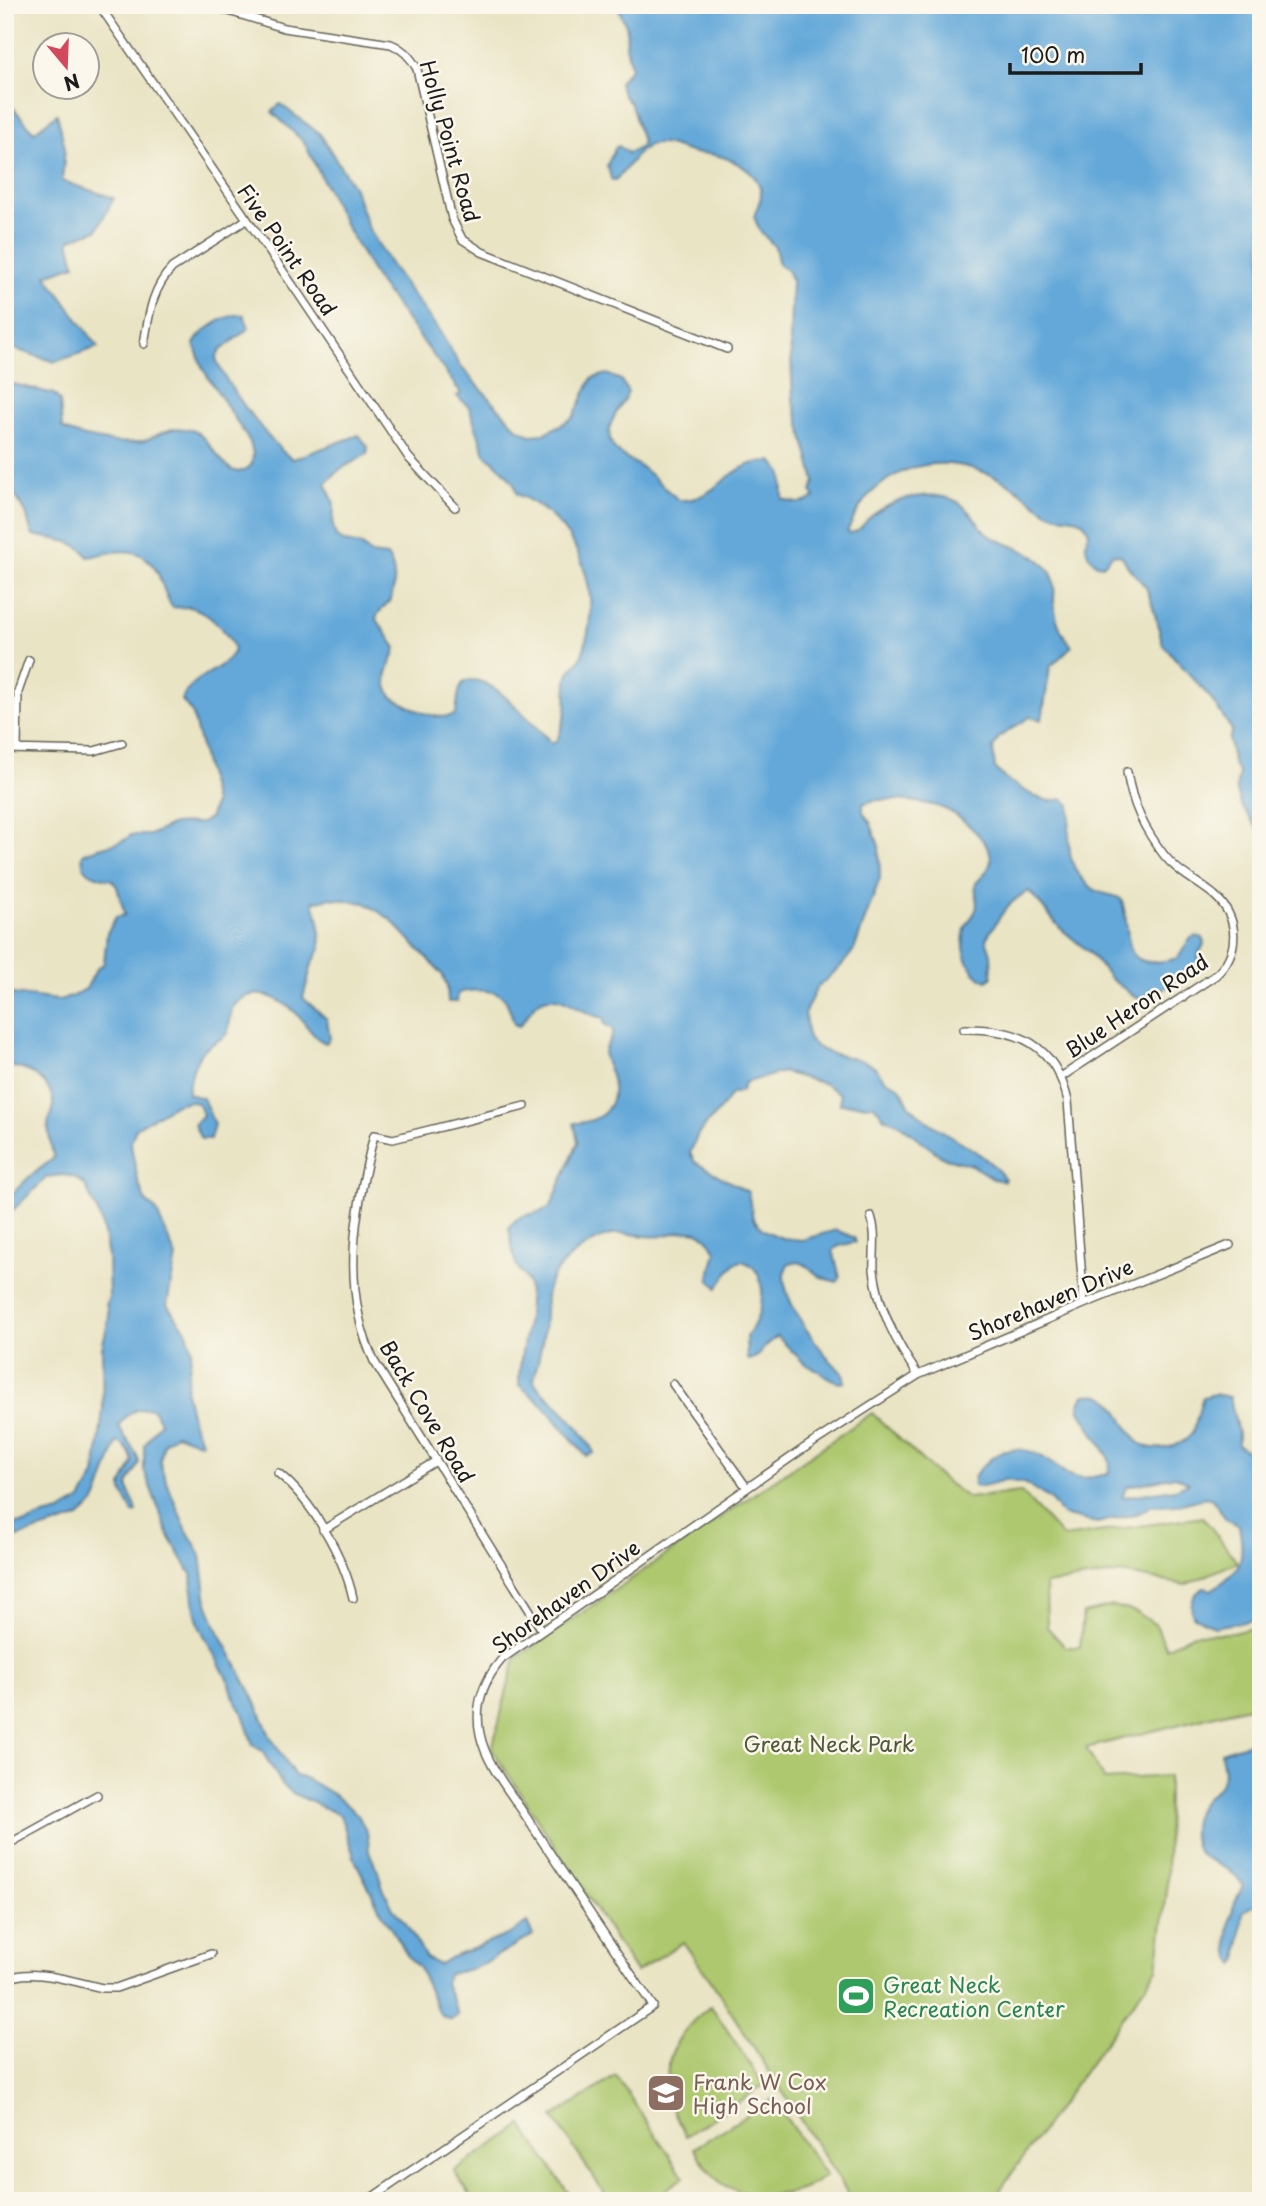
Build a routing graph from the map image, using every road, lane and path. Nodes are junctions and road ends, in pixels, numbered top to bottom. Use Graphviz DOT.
graph roads {
  1 [pos="99,5"];
  2 [pos="209,5"];
  3 [pos="246,220"];
  4 [pos="144,344"];
  5 [pos="727,349"];
  6 [pos="454,507"];
  7 [pos="29,660"];
  8 [pos="122,743"];
  9 [pos="5,749"];
  10 [pos="17,749"];
  11 [pos="1127,772"];
  12 [pos="964,1029"];
  13 [pos="1061,1077"];
  14 [pos="525,1106"];
  15 [pos="871,1216"];
  16 [pos="1230,1245"];
  17 [pos="1084,1304"];
  18 [pos="918,1376"];
  19 [pos="673,1384"];
  20 [pos="436,1461"];
  21 [pos="278,1473"];
  22 [pos="747,1488"];
  23 [pos="323,1530"];
  24 [pos="353,1598"];
  25 [pos="542,1630"];
  26 [pos="97,1795"];
  27 [pos="5,1846"];
  28 [pos="211,1954"];
  29 [pos="5,1980"];
  30 [pos="367,2201"];
  1 -- 3 [label="street, Five Point Road"];
  2 -- 5 [label="street, Holly Point Road"];
  3 -- 4 [label="street"];
  3 -- 6 [label="street, Five Point Road"];
  7 -- 10 [label="street"];
  8 -- 10 [label="street"];
  9 -- 10 [label="street"];
  11 -- 13 [label="street, Blue Heron Road"];
  12 -- 13 [label="street"];
  13 -- 17 [label="street, Blue Heron Road"];
  14 -- 20 [label="street, Back Cove Road"];
  15 -- 18 [label="street"];
  16 -- 17 [label="street, Shorehaven Drive"];
  17 -- 18 [label="street, Shorehaven Drive"];
  18 -- 22 [label="street, Shorehaven Drive"];
  19 -- 22 [label="street"];
  20 -- 23 [label="street"];
  20 -- 25 [label="street, Back Cove Road"];
  21 -- 23 [label="street"];
  22 -- 25 [label="street, Shorehaven Drive"];
  23 -- 24 [label="street"];
  25 -- 30 [label="street, Shorehaven Drive"];
  26 -- 27 [label="street"];
  28 -- 29 [label="street"];
}
